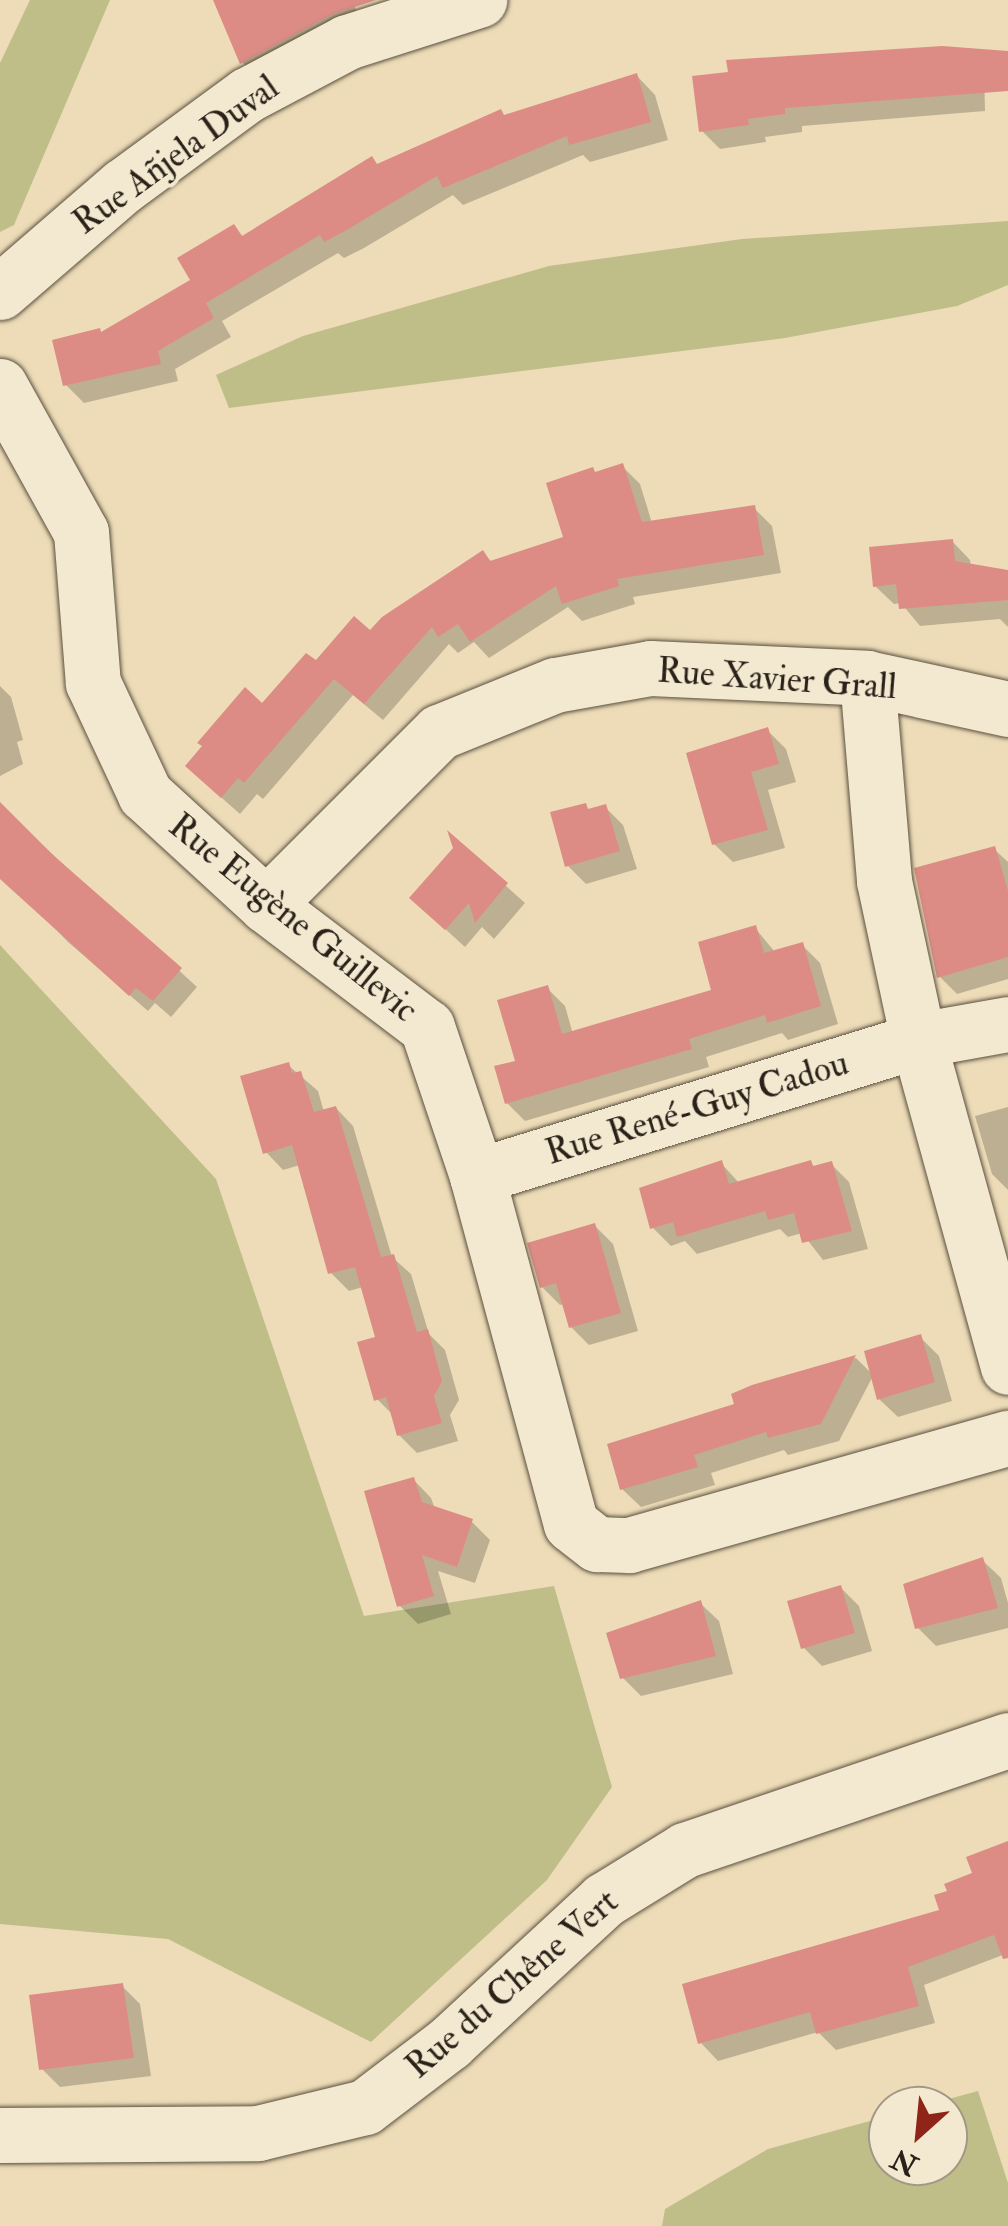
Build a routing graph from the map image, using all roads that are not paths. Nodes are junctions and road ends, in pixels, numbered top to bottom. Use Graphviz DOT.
graph roads {
  1 [pos="479,0"];
  2 [pos="0,292"];
  3 [pos="0,386"];
  4 [pos="867,678"];
  5 [pos="1008,709"];
  6 [pos="266,905"];
  7 [pos="1008,1024"];
  8 [pos="918,1040"];
  9 [pos="477,1176"];
  10 [pos="1008,1368"];
  11 [pos="1008,1406"];
  12 [pos="1008,1436"];
  13 [pos="1008,1740"];
  14 [pos="0,2136"];
  1 -- 2 [label="street, Rue Añjela Duval"];
  3 -- 6 [label="street, Rue Eugène Guillevic"];
  4 -- 5 [label="street, Rue Xavier Grall"];
  4 -- 6 [label="street, Rue Xavier Grall"];
  4 -- 8 [label="street"];
  6 -- 9 [label="street, Rue Eugène Guillevic"];
  7 -- 8 [label="street, Rue René-Guy Cadou"];
  8 -- 9 [label="street, Rue René-Guy Cadou"];
  8 -- 10 [label="street"];
  9 -- 12 [label="street, Rue Eugène Guillevic"];
  11 -- 12 [label="street"];
  13 -- 14 [label="street, Rue du Chêne Vert"];
}
